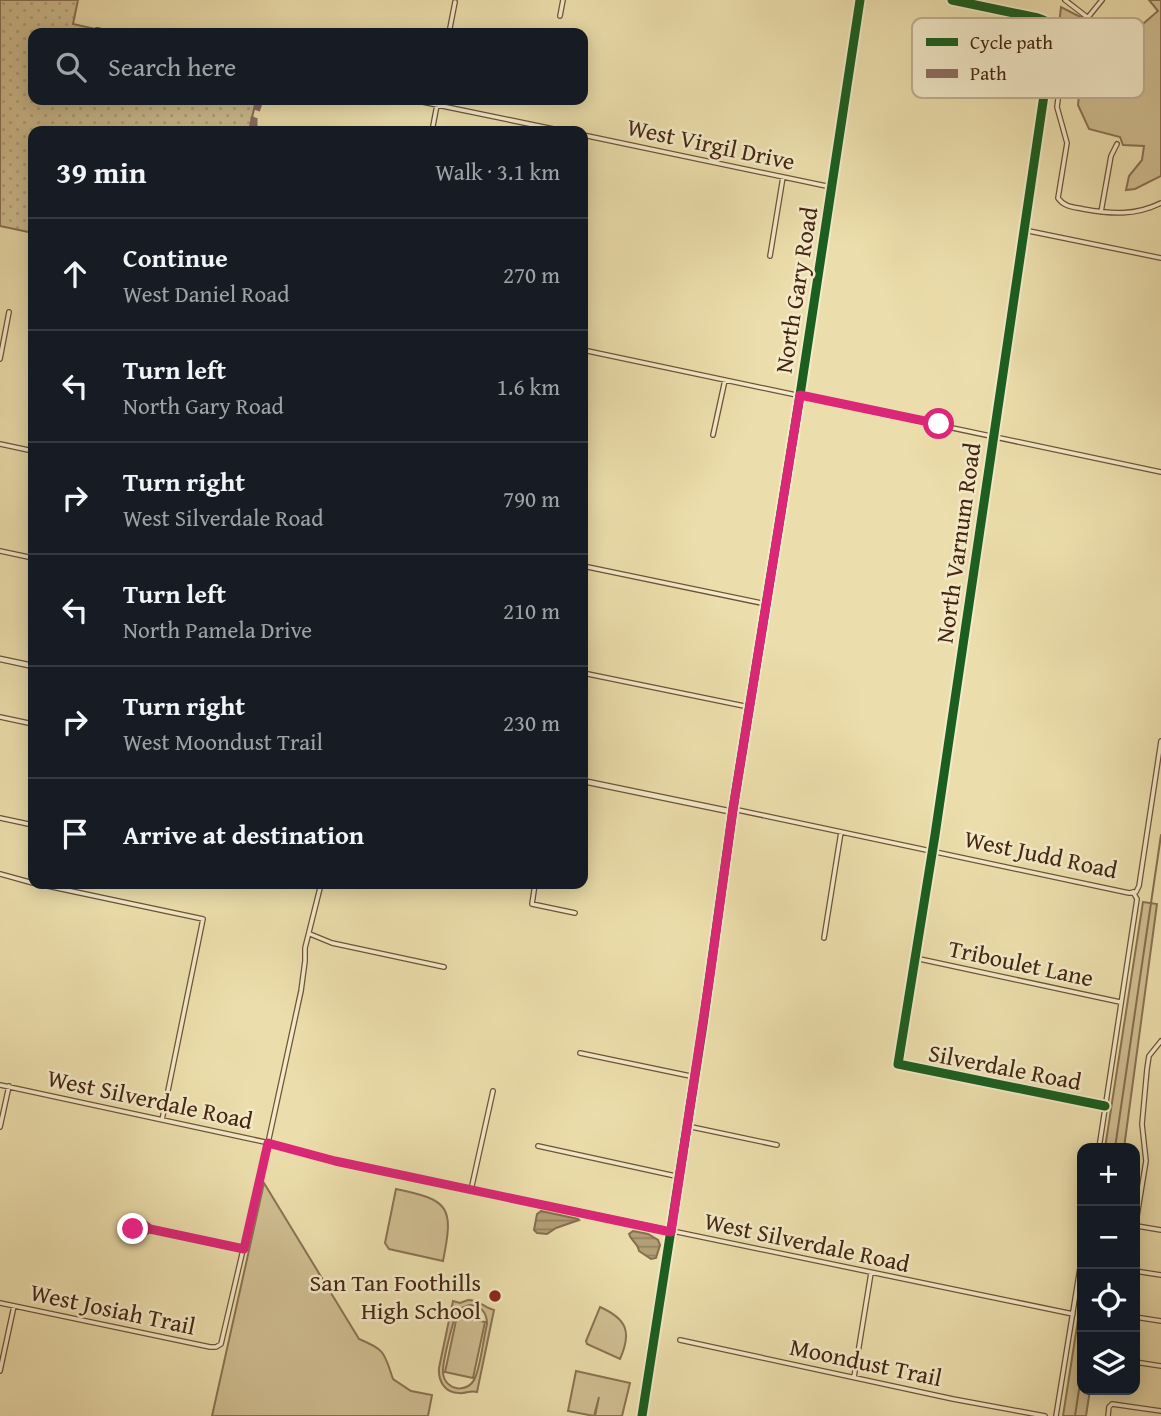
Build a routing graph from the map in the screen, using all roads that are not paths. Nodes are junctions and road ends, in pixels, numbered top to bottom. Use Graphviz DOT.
graph roads {
  1 [pos="564,0"];
  2 [pos="860,0"];
  3 [pos="952,0"];
  4 [pos="1065,0"];
  5 [pos="1102,0"];
  6 [pos="455,2"];
  7 [pos="560,16"];
  8 [pos="1038,18"];
  9 [pos="1087,18"];
  10 [pos="450,28"];
  11 [pos="1044,98"];
  12 [pos="1057,98"];
  13 [pos="435,105"];
  14 [pos="443,105"];
  15 [pos="433,126"];
  16 [pos="524,126"];
  17 [pos="588,136"];
  18 [pos="1117,144"];
  19 [pos="783,177"];
  20 [pos="831,187"];
  21 [pos="1161,203"];
  22 [pos="1101,212"];
  23 [pos="1024,230"];
  24 [pos="770,256"];
  25 [pos="1161,258"];
  26 [pos="9,313"];
  27 [pos="588,351"];
  28 [pos="0,359"];
  29 [pos="725,380"];
  30 [pos="800,395"];
  31 [pos="713,435"];
  32 [pos="993,436"];
  33 [pos="0,444"];
  34 [pos="28,450"];
  35 [pos="1161,472"];
  36 [pos="0,551"];
  37 [pos="28,557"];
  38 [pos="588,567"];
  39 [pos="766,604"];
  40 [pos="0,659"];
  41 [pos="28,665"];
  42 [pos="588,674"];
  43 [pos="749,707"];
  44 [pos="0,717"];
  45 [pos="28,723"];
  46 [pos="1161,741"];
  47 [pos="588,782"];
  48 [pos="733,810"];
  49 [pos="0,818"];
  50 [pos="28,824"];
  51 [pos="841,832"];
  52 [pos="932,851"];
  53 [pos="0,874"];
  54 [pos="28,881"];
  55 [pos="63,889"];
  56 [pos="320,889"];
  57 [pos="534,889"];
  58 [pos="1135,892"];
  59 [pos="575,913"];
  60 [pos="310,934"];
  61 [pos="824,938"];
  62 [pos="915,958"];
  63 [pos="444,967"];
  64 [pos="1120,1002"];
  65 [pos="1161,1041"];
  66 [pos="580,1053"];
  67 [pos="898,1065"];
  68 [pos="695,1077"];
  69 [pos="0,1085"];
  70 [pos="9,1086"];
  71 [pos="492,1091"];
  72 [pos="1105,1106"];
  73 [pos="162,1120"];
  74 [pos="687,1126"];
  75 [pos="0,1127"];
  76 [pos="268,1143"];
  77 [pos="1100,1143"];
  78 [pos="777,1145"];
  79 [pos="538,1146"];
  80 [pos="680,1177"];
  81 [pos="471,1190"];
  82 [pos="150,1229"];
  83 [pos="1161,1230"];
  84 [pos="671,1232"];
  85 [pos="244,1249"];
  86 [pos="1080,1269"];
  87 [pos="1140,1271"];
  88 [pos="871,1273"];
  89 [pos="1161,1275"];
  90 [pos="0,1303"];
  91 [pos="14,1306"];
  92 [pos="1073,1314"];
  93 [pos="1140,1318"];
  94 [pos="1161,1321"];
  95 [pos="680,1340"];
  96 [pos="1140,1364"];
  97 [pos="1161,1366"];
  98 [pos="0,1371"];
  99 [pos="854,1377"];
  100 [pos="1161,1411"];
  101 [pos="642,1416"];
  102 [pos="1045,1416"];
  103 [pos="1056,1416"];
  104 [pos="1108,1416"];
  1 -- 7 [label="street"];
  2 -- 20 [label="street, North Gary Road"];
  3 -- 8 [label="street, North Varnum Road"];
  4 -- 9 [label="street"];
  5 -- 9 [label="street"];
  6 -- 10 [label="street"];
  11 -- 23 [label="street, North Varnum Road"];
  12 -- 22 [label="street"];
  13 -- 15 [label="street"];
  14 -- 16 [label="street"];
  17 -- 19 [label="street, West Virgil Drive"];
  18 -- 22 [label="street"];
  19 -- 20 [label="street, West Virgil Drive"];
  19 -- 24 [label="street"];
  20 -- 30 [label="street, North Gary Road"];
  21 -- 22 [label="street"];
  23 -- 25 [label="street"];
  23 -- 32 [label="street, North Varnum Road"];
  26 -- 28 [label="street"];
  27 -- 29 [label="street"];
  29 -- 30 [label="street"];
  29 -- 31 [label="street"];
  30 -- 32 [label="street"];
  30 -- 39 [label="street, North Gary Road"];
  32 -- 35 [label="street"];
  32 -- 52 [label="street, North Varnum Road"];
  33 -- 34 [label="street"];
  36 -- 37 [label="street"];
  38 -- 39 [label="street"];
  39 -- 43 [label="street, North Gary Road"];
  40 -- 41 [label="street"];
  42 -- 43 [label="street"];
  43 -- 48 [label="street, North Gary Road"];
  44 -- 45 [label="street"];
  46 -- 58 [label="street"];
  47 -- 48 [label="street, West Judd Road"];
  48 -- 51 [label="street, West Judd Road"];
  48 -- 68 [label="street, North Gary Road"];
  49 -- 50 [label="street"];
  51 -- 52 [label="street, West Judd Road"];
  51 -- 61 [label="street"];
  52 -- 58 [label="street, West Judd Road"];
  52 -- 62 [label="street, North Varnum Road"];
  53 -- 54 [label="street"];
  55 -- 73 [label="street"];
  56 -- 60 [label="street"];
  57 -- 59 [label="street"];
  58 -- 64 [label="street"];
  60 -- 63 [label="street"];
  60 -- 76 [label="street"];
  62 -- 64 [label="street, Triboulet Lane"];
  62 -- 67 [label="street, North Varnum Road"];
  64 -- 72 [label="street"];
  65 -- 83 [label="street"];
  66 -- 68 [label="street"];
  67 -- 72 [label="street, Silverdale Road"];
  68 -- 74 [label="street, North Gary Road"];
  69 -- 70 [label="street, West Silverdale Road"];
  70 -- 73 [label="street, West Silverdale Road"];
  70 -- 75 [label="street"];
  71 -- 81 [label="street"];
  72 -- 77 [label="street"];
  73 -- 76 [label="street, West Silverdale Road"];
  74 -- 78 [label="street"];
  74 -- 80 [label="street, North Gary Road"];
  76 -- 81 [label="street, West Silverdale Road"];
  76 -- 85 [label="street"];
  79 -- 80 [label="street"];
  80 -- 84 [label="street, North Gary Road"];
  81 -- 84 [label="street, West Silverdale Road"];
  82 -- 82 [label="street"];
  82 -- 85 [label="street"];
  84 -- 88 [label="street, West Silverdale Road"];
  84 -- 101 [label="street, North Gary Road"];
  85 -- 91 [label="street, West Josiah Trail"];
  86 -- 92 [label="street"];
  87 -- 89 [label="street"];
  88 -- 92 [label="street, West Silverdale Road"];
  88 -- 99 [label="street"];
  90 -- 91 [label="street, West Josiah Trail"];
  91 -- 98 [label="street"];
  92 -- 103 [label="street"];
  93 -- 94 [label="street"];
  95 -- 99 [label="street, Moondust Trail"];
  96 -- 97 [label="street"];
  99 -- 102 [label="street, Moondust Trail"];
  100 -- 104 [label="street"];
}
